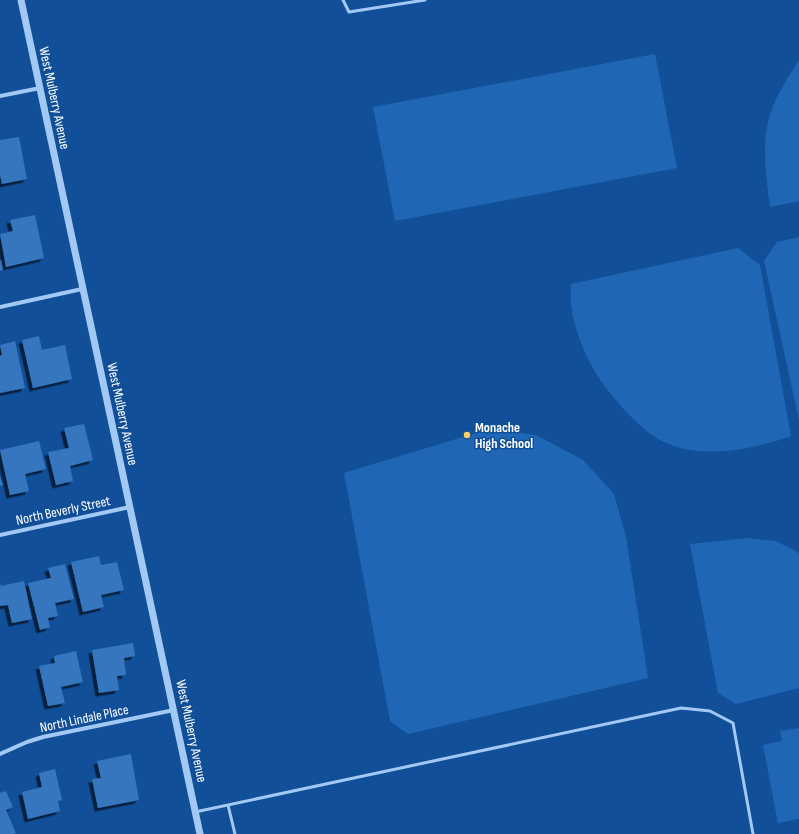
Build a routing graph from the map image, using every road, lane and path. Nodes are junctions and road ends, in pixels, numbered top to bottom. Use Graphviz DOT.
graph roads {
  1 [pos="21,0"];
  2 [pos="343,0"];
  3 [pos="391,0"];
  4 [pos="424,0"];
  5 [pos="392,5"];
  6 [pos="40,88"];
  7 [pos="0,96"];
  8 [pos="82,289"];
  9 [pos="0,307"];
  10 [pos="130,507"];
  11 [pos="0,535"];
  12 [pos="174,710"];
  13 [pos="0,754"];
  14 [pos="228,805"];
  15 [pos="195,812"];
  16 [pos="200,834"];
  17 [pos="235,834"];
  18 [pos="753,834"];
  1 -- 6 [label="street, West Mulberry Avenue"];
  2 -- 5 [label="lane"];
  3 -- 5 [label="lane"];
  4 -- 5 [label="lane"];
  6 -- 7 [label="street"];
  6 -- 8 [label="street, West Mulberry Avenue"];
  8 -- 9 [label="street"];
  8 -- 10 [label="street, West Mulberry Avenue"];
  10 -- 11 [label="street, North Beverly Street"];
  10 -- 12 [label="street, West Mulberry Avenue"];
  12 -- 13 [label="street, North Lindale Place"];
  12 -- 15 [label="street, West Mulberry Avenue"];
  14 -- 15 [label="lane"];
  14 -- 17 [label="lane"];
  14 -- 18 [label="lane"];
  15 -- 16 [label="street, West Mulberry Avenue"];
}
